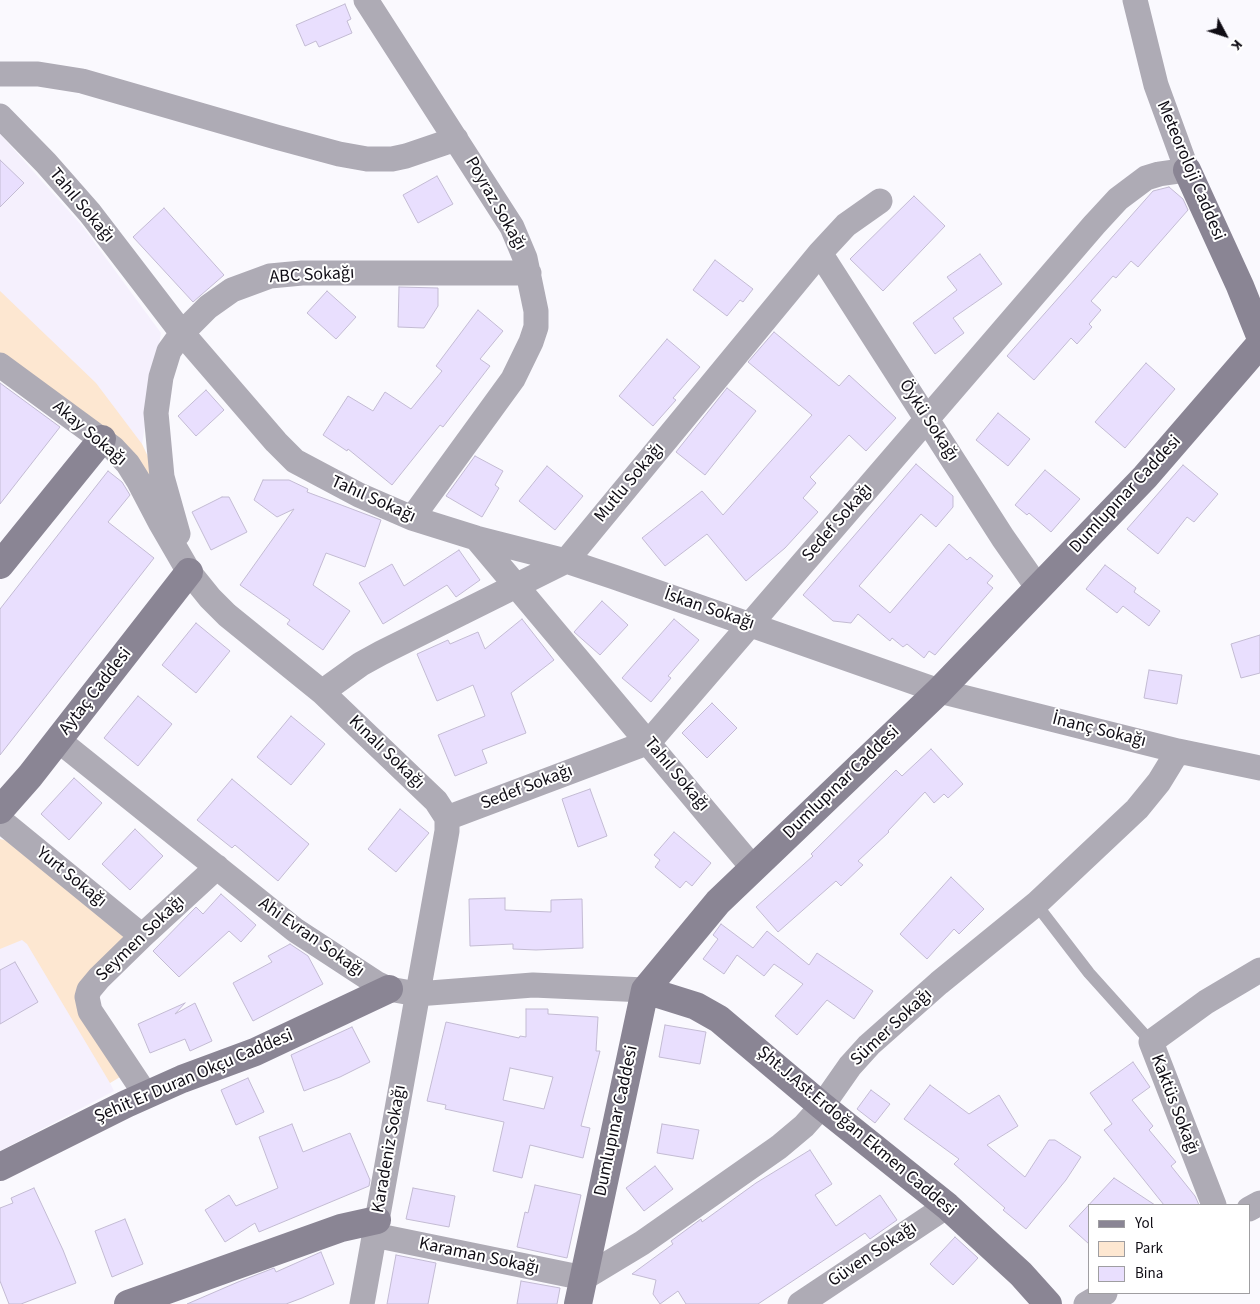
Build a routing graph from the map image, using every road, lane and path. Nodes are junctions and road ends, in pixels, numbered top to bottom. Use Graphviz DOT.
graph roads {
  1 [pos="366,0"];
  2 [pos="1136,0"];
  3 [pos="0,74"];
  4 [pos="0,116"];
  5 [pos="456,139"];
  6 [pos="1187,170"];
  7 [pos="880,201"];
  8 [pos="820,253"];
  9 [pos="529,272"];
  10 [pos="182,333"];
  11 [pos="1260,336"];
  12 [pos="1260,344"];
  13 [pos="0,365"];
  14 [pos="927,419"];
  15 [pos="102,439"];
  16 [pos="412,518"];
  17 [pos="476,538"];
  18 [pos="566,561"];
  19 [pos="0,565"];
  20 [pos="189,572"];
  21 [pos="517,587"];
  22 [pos="1038,588"];
  23 [pos="751,625"];
  24 [pos="939,691"];
  25 [pos="322,692"];
  26 [pos="58,740"];
  27 [pos="649,742"];
  28 [pos="1178,750"];
  29 [pos="1260,768"];
  30 [pos="0,810"];
  31 [pos="447,818"];
  32 [pos="0,820"];
  33 [pos="217,867"];
  34 [pos="753,868"];
  35 [pos="1036,904"];
  36 [pos="142,936"];
  37 [pos="1260,970"];
  38 [pos="389,989"];
  39 [pos="645,990"];
  40 [pos="417,994"];
  41 [pos="1151,1042"];
  42 [pos="146,1095"];
  43 [pos="822,1106"];
  44 [pos="0,1167"];
  45 [pos="1214,1204"];
  46 [pos="947,1206"];
  47 [pos="376,1228"];
  48 [pos="584,1278"];
  49 [pos="1103,1294"];
  50 [pos="128,1304"];
  51 [pos="362,1304"];
  52 [pos="578,1304"];
  53 [pos="800,1304"];
  54 [pos="1048,1304"];
  55 [pos="1086,1304"];
  1 -- 5 [label="street, Poyraz Sokağı"];
  2 -- 6 [label="street, Meteoroloji Caddesi"];
  3 -- 5 [label="street"];
  4 -- 10 [label="street, Tahıl Sokağı"];
  5 -- 9 [label="street, Poyraz Sokağı"];
  6 -- 11 [label="street, Meteoroloji Caddesi"];
  6 -- 14 [label="street, Sedef Sokağı"];
  7 -- 8 [label="street, Mutlu Sokağı"];
  8 -- 14 [label="street, Öykü Sokağı"];
  8 -- 18 [label="street, Mutlu Sokağı"];
  9 -- 10 [label="street, ABC Sokağı"];
  9 -- 16 [label="street, Poyraz Sokağı"];
  10 -- 16 [label="street, Tahıl Sokağı"];
  10 -- 20 [label="street, ABC Sokağı"];
  12 -- 22 [label="street, Dumlupınar Caddesi"];
  13 -- 15 [label="street, Akay Sokağı"];
  14 -- 22 [label="street, Öykü Sokağı"];
  14 -- 23 [label="street, Sedef Sokağı"];
  15 -- 19 [label="street"];
  15 -- 20 [label="street, Akay Sokağı"];
  16 -- 17 [label="street, Tahıl Sokağı"];
  17 -- 18 [label="street, İskan Sokağı"];
  17 -- 21 [label="street, Tahıl Sokağı"];
  18 -- 21 [label="street, Mutlu Sokağı"];
  18 -- 23 [label="street, İskan Sokağı"];
  20 -- 25 [label="street, Kınalı Sokağı"];
  20 -- 26 [label="street, Aytaç Caddesi"];
  21 -- 25 [label="street, Mutlu Sokağı"];
  21 -- 27 [label="street, Tahıl Sokağı"];
  22 -- 24 [label="street, Dumlupınar Caddesi"];
  23 -- 24 [label="street, İskan Sokağı"];
  23 -- 27 [label="street, Sedef Sokağı"];
  24 -- 28 [label="street, İnanç Sokağı"];
  24 -- 34 [label="street, Dumlupınar Caddesi"];
  25 -- 31 [label="street, Kınalı Sokağı"];
  26 -- 30 [label="street, Aytaç Caddesi"];
  26 -- 33 [label="street, Ahi Evran Sokağı"];
  27 -- 31 [label="street, Sedef Sokağı"];
  27 -- 34 [label="street, Tahıl Sokağı"];
  28 -- 29 [label="street, İnanç Sokağı"];
  28 -- 35 [label="street, Sümer Sokağı"];
  31 -- 40 [label="street"];
  32 -- 36 [label="street, Yurt Sokağı"];
  33 -- 36 [label="street, Seymen Sokağı"];
  33 -- 38 [label="street, Ahi Evran Sokağı"];
  34 -- 39 [label="street, Dumlupınar Caddesi"];
  35 -- 41 [label="lane"];
  35 -- 43 [label="street, Sümer Sokağı"];
  36 -- 42 [label="street, Seymen Sokağı"];
  37 -- 41 [label="street, Kaktüs Sokağı"];
  38 -- 40 [label="street, Ahi Evran Sokağı"];
  38 -- 42 [label="street, Şehit Er Duran Okçu Caddesi"];
  39 -- 40 [label="street, Ahi Evran Sokağı"];
  39 -- 43 [label="street, Şht.J.Ast.Erdoğan Ekmen Caddesi"];
  39 -- 48 [label="street, Dumlupınar Caddesi"];
  40 -- 47 [label="street, Karadeniz Sokağı"];
  41 -- 45 [label="street, Kaktüs Sokağı"];
  42 -- 44 [label="street, Şehit Er Duran Okçu Caddesi"];
  43 -- 46 [label="street, Şht.J.Ast.Erdoğan Ekmen Caddesi"];
  43 -- 48 [label="street, Sümer Sokağı"];
  46 -- 53 [label="street, Güven Sokağı"];
  46 -- 54 [label="street, Şht.J.Ast.Erdoğan Ekmen Caddesi"];
  47 -- 48 [label="street, Karaman Sokağı"];
  47 -- 50 [label="street"];
  47 -- 51 [label="street, Karadeniz Sokağı"];
  48 -- 52 [label="street, Dumlupınar Caddesi"];
  49 -- 55 [label="street"];
}
